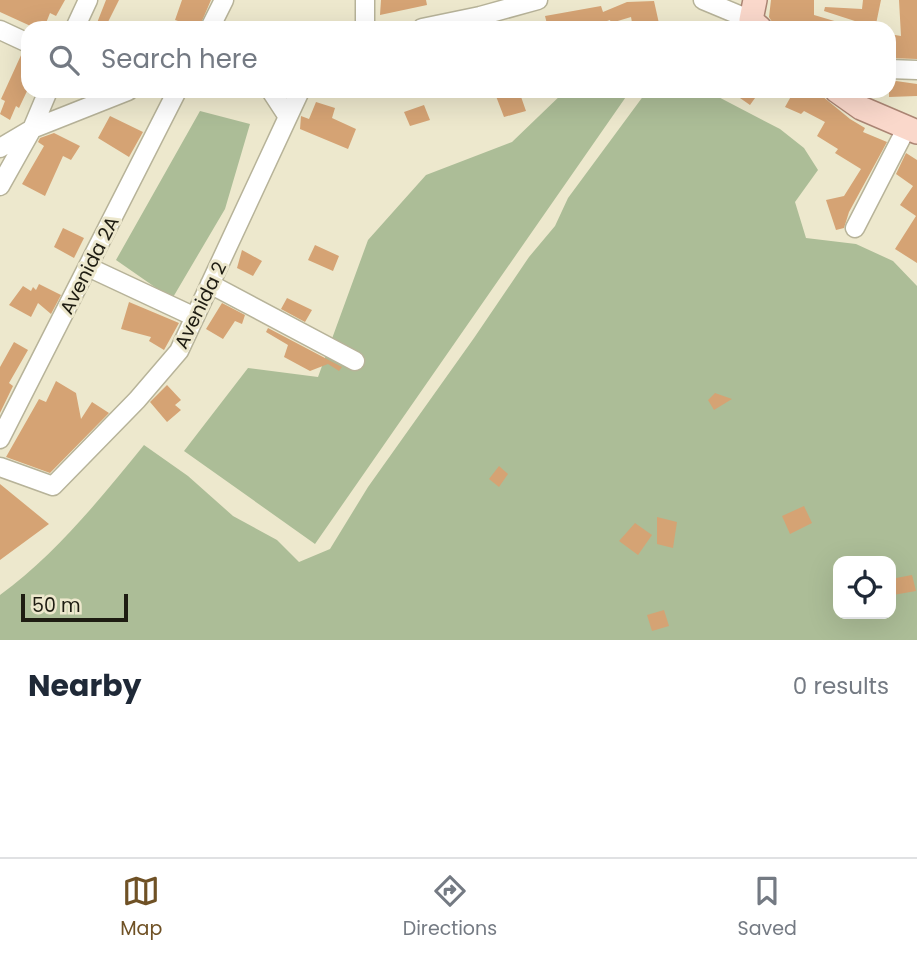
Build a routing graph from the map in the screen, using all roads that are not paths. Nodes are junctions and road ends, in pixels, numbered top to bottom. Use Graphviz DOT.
graph roads {
  1 [pos="88,0"];
  2 [pos="224,0"];
  3 [pos="365,0"];
  4 [pos="538,0"];
  5 [pos="703,0"];
  6 [pos="480,8"];
  7 [pos="755,16"];
  8 [pos="78,21"];
  9 [pos="214,21"];
  10 [pos="365,21"];
  11 [pos="442,21"];
  12 [pos="0,30"];
  13 [pos="21,40"];
  14 [pos="896,69"];
  15 [pos="917,70"];
  16 [pos="45,98"];
  17 [pos="111,98"];
  18 [pos="173,98"];
  19 [pos="276,98"];
  20 [pos="297,98"];
  21 [pos="863,99"];
  22 [pos="288,117"];
  23 [pos="32,130"];
  24 [pos="912,130"];
  25 [pos="0,148"];
  26 [pos="0,186"];
  27 [pos="855,228"];
  28 [pos="88,267"];
  29 [pos="211,284"];
  30 [pos="195,317"];
  31 [pos="355,361"];
  32 [pos="0,439"];
  33 [pos="0,467"];
  1 -- 8 [label="street"];
  2 -- 9 [label="street"];
  3 -- 10 [label="street"];
  4 -- 6 [label="street"];
  5 -- 7 [label="street"];
  6 -- 11 [label="street"];
  12 -- 13 [label="street"];
  14 -- 15 [label="street"];
  16 -- 23 [label="street"];
  17 -- 23 [label="street"];
  18 -- 28 [label="street, Avenida 2A"];
  19 -- 22 [label="street"];
  20 -- 22 [label="street, Avenida 2"];
  21 -- 24 [label="main road"];
  22 -- 29 [label="street, Avenida 2"];
  23 -- 25 [label="street"];
  23 -- 26 [label="street"];
  24 -- 27 [label="street"];
  28 -- 30 [label="street"];
  28 -- 32 [label="street, Avenida 2A"];
  29 -- 30 [label="street, Avenida 2"];
  29 -- 31 [label="street"];
  30 -- 33 [label="street, Avenida 2"];
}
